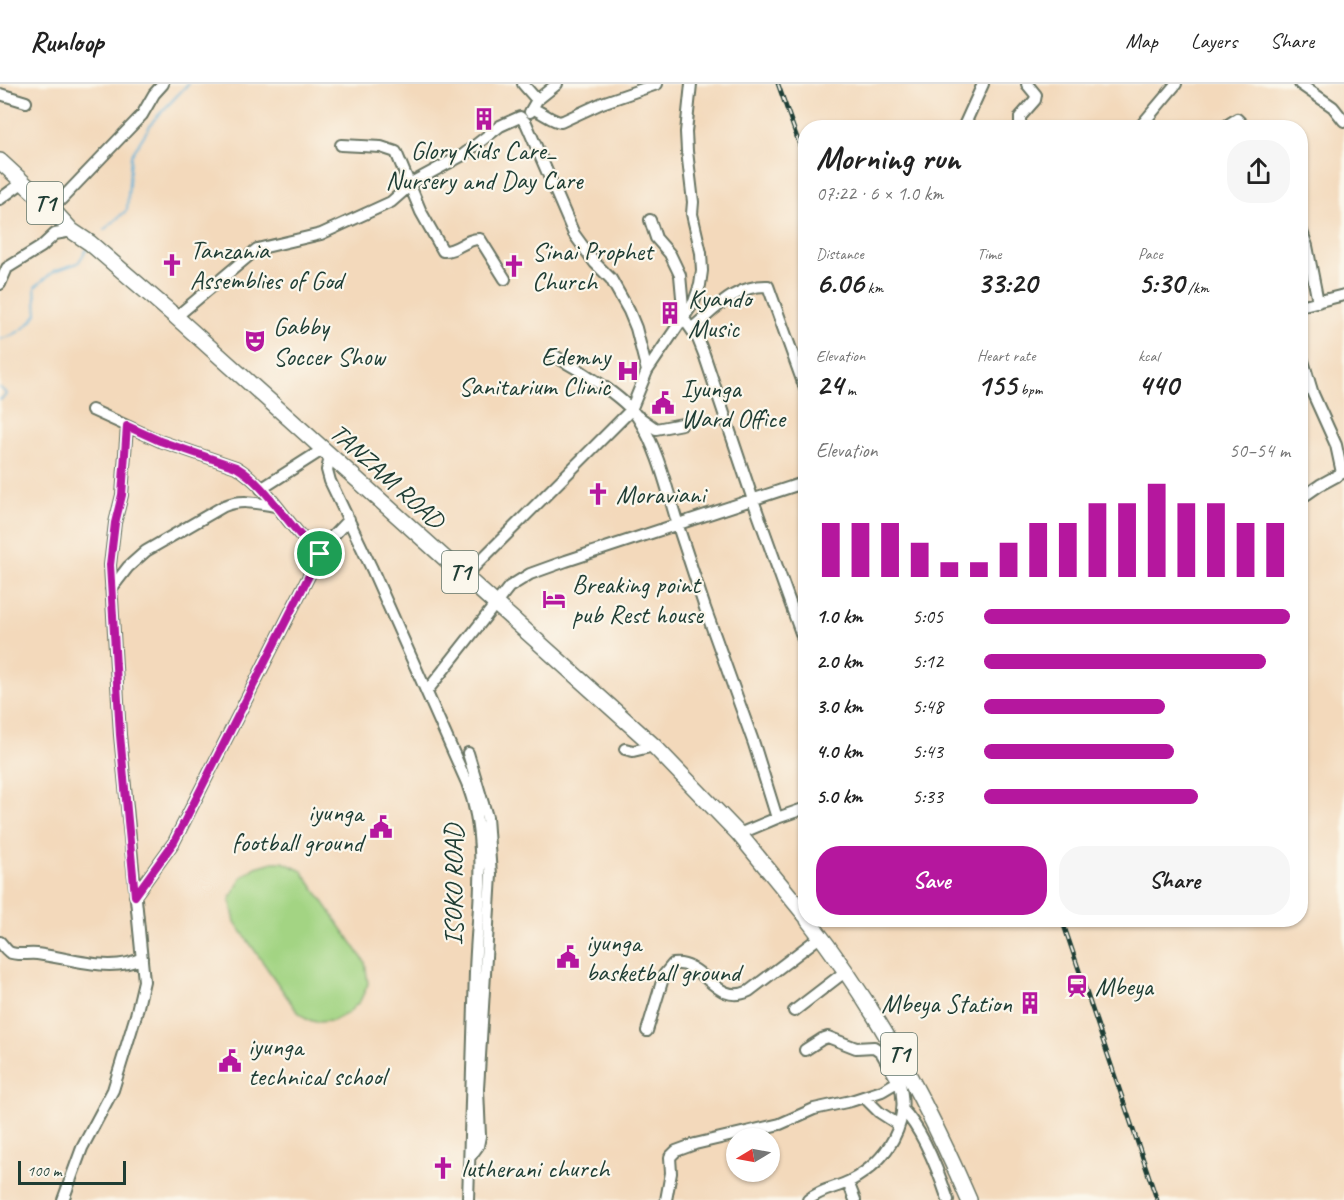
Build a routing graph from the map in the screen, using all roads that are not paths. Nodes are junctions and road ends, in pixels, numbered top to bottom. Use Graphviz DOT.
graph roads {
  1 [pos="163,84"];
  2 [pos="523,84"];
  3 [pos="557,84"];
  4 [pos="657,84"];
  5 [pos="691,84"];
  6 [pos="983,84"];
  7 [pos="1027,84"];
  8 [pos="1176,84"];
  9 [pos="1300,84"];
  10 [pos="0,94"];
  11 [pos="26,102"];
  12 [pos="535,104"];
  13 [pos="523,118"];
  14 [pos="967,120"];
  15 [pos="1020,120"];
  16 [pos="1146,120"];
  17 [pos="1344,121"];
  18 [pos="341,145"];
  19 [pos="0,161"];
  20 [pos="22,183"];
  21 [pos="409,187"];
  22 [pos="0,200"];
  23 [pos="52,209"];
  24 [pos="650,220"];
  25 [pos="72,231"];
  26 [pos="1308,251"];
  27 [pos="3,264"];
  28 [pos="505,279"];
  29 [pos="0,284"];
  30 [pos="1344,296"];
  31 [pos="1318,302"];
  32 [pos="1308,304"];
  33 [pos="176,317"];
  34 [pos="684,319"];
  35 [pos="691,329"];
  36 [pos="553,355"];
  37 [pos="798,369"];
  38 [pos="647,371"];
  39 [pos="1308,377"];
  40 [pos="92,410"];
  41 [pos="634,413"];
  42 [pos="682,424"];
  43 [pos="127,426"];
  44 [pos="326,454"];
  45 [pos="1343,473"];
  46 [pos="798,485"];
  47 [pos="261,489"];
  48 [pos="1308,493"];
  49 [pos="753,500"];
  50 [pos="275,506"];
  51 [pos="349,519"];
  52 [pos="678,526"];
  53 [pos="320,554"];
  54 [pos="465,576"];
  55 [pos="111,589"];
  56 [pos="495,603"];
  57 [pos="798,625"];
  58 [pos="427,691"];
  59 [pos="654,746"];
  60 [pos="626,749"];
  61 [pos="468,753"];
  62 [pos="798,811"];
  63 [pos="777,818"];
  64 [pos="739,834"];
  65 [pos="135,896"];
  66 [pos="798,907"];
  67 [pos="814,927"];
  68 [pos="820,936"];
  69 [pos="0,942"];
  70 [pos="142,958"];
  71 [pos="846,971"];
  72 [pos="795,1011"];
  73 [pos="647,1030"];
  74 [pos="806,1050"];
  75 [pos="901,1077"];
  76 [pos="864,1096"];
  77 [pos="902,1109"];
  78 [pos="899,1125"];
  79 [pos="470,1158"];
  80 [pos="848,1182"];
  81 [pos="468,1195"];
  82 [pos="63,1200"];
  83 [pos="458,1200"];
  84 [pos="666,1200"];
  85 [pos="808,1200"];
  86 [pos="855,1200"];
  87 [pos="948,1200"];
  88 [pos="969,1200"];
  1 -- 23 [label="street"];
  2 -- 12 [label="street"];
  3 -- 12 [label="street"];
  4 -- 12 [label="street"];
  5 -- 34 [label="street"];
  6 -- 14 [label="street"];
  7 -- 15 [label="street"];
  8 -- 16 [label="street"];
  9 -- 17 [label="street"];
  10 -- 11 [label="street"];
  12 -- 13 [label="street"];
  13 -- 21 [label="street"];
  13 -- 38 [label="street"];
  18 -- 21 [label="street"];
  19 -- 20 [label="highway, TANZAM ROAD / T1"];
  20 -- 22 [label="street"];
  20 -- 23 [label="highway, TANZAM ROAD / T1"];
  21 -- 28 [label="street"];
  21 -- 33 [label="street"];
  23 -- 25 [label="highway, TANZAM ROAD / T1"];
  24 -- 34 [label="street"];
  25 -- 27 [label="street"];
  25 -- 33 [label="highway, TANZAM ROAD / T1"];
  26 -- 31 [label="street"];
  27 -- 29 [label="street"];
  30 -- 31 [label="street"];
  31 -- 32 [label="street"];
  33 -- 44 [label="highway, TANZAM ROAD / T1"];
  34 -- 35 [label="street"];
  34 -- 38 [label="street"];
  35 -- 37 [label="street"];
  35 -- 49 [label="street"];
  36 -- 41 [label="street"];
  38 -- 41 [label="street"];
  39 -- 45 [label="street"];
  40 -- 43 [label="street"];
  41 -- 42 [label="street"];
  41 -- 52 [label="street"];
  41 -- 54 [label="street"];
  43 -- 47 [label="street"];
  43 -- 55 [label="street"];
  44 -- 47 [label="street"];
  44 -- 51 [label="street, ISOKO ROAD"];
  44 -- 54 [label="highway, TANZAM ROAD / T1"];
  45 -- 48 [label="street"];
  46 -- 49 [label="street"];
  47 -- 50 [label="street"];
  49 -- 52 [label="street"];
  49 -- 57 [label="street"];
  50 -- 53 [label="street"];
  50 -- 55 [label="street"];
  51 -- 53 [label="street"];
  51 -- 58 [label="street, ISOKO ROAD"];
  52 -- 56 [label="street"];
  52 -- 63 [label="street"];
  53 -- 65 [label="street"];
  54 -- 56 [label="highway, TANZAM ROAD / T1"];
  55 -- 65 [label="street"];
  56 -- 58 [label="street"];
  56 -- 59 [label="highway, TANZAM ROAD / T1"];
  58 -- 79 [label="street, ISOKO ROAD"];
  59 -- 60 [label="street"];
  59 -- 64 [label="highway, TANZAM ROAD / T1"];
  61 -- 79 [label="street"];
  62 -- 63 [label="street"];
  63 -- 64 [label="street"];
  64 -- 66 [label="highway, TANZAM ROAD / T1"];
  65 -- 70 [label="street"];
  67 -- 68 [label="highway, TANZAM ROAD / T1"];
  68 -- 71 [label="highway, TANZAM ROAD / T1"];
  68 -- 73 [label="street"];
  69 -- 70 [label="street"];
  70 -- 82 [label="street"];
  71 -- 72 [label="street"];
  71 -- 75 [label="highway, TANZAM ROAD / T1"];
  74 -- 75 [label="street"];
  75 -- 76 [label="street"];
  75 -- 77 [label="street"];
  75 -- 88 [label="highway, TANZAM ROAD / T1"];
  76 -- 78 [label="street"];
  76 -- 84 [label="street"];
  77 -- 78 [label="street"];
  77 -- 87 [label="street"];
  78 -- 80 [label="street"];
  79 -- 81 [label="street, ISOKO ROAD"];
  80 -- 85 [label="street"];
  80 -- 86 [label="street"];
  81 -- 83 [label="street"];
}
